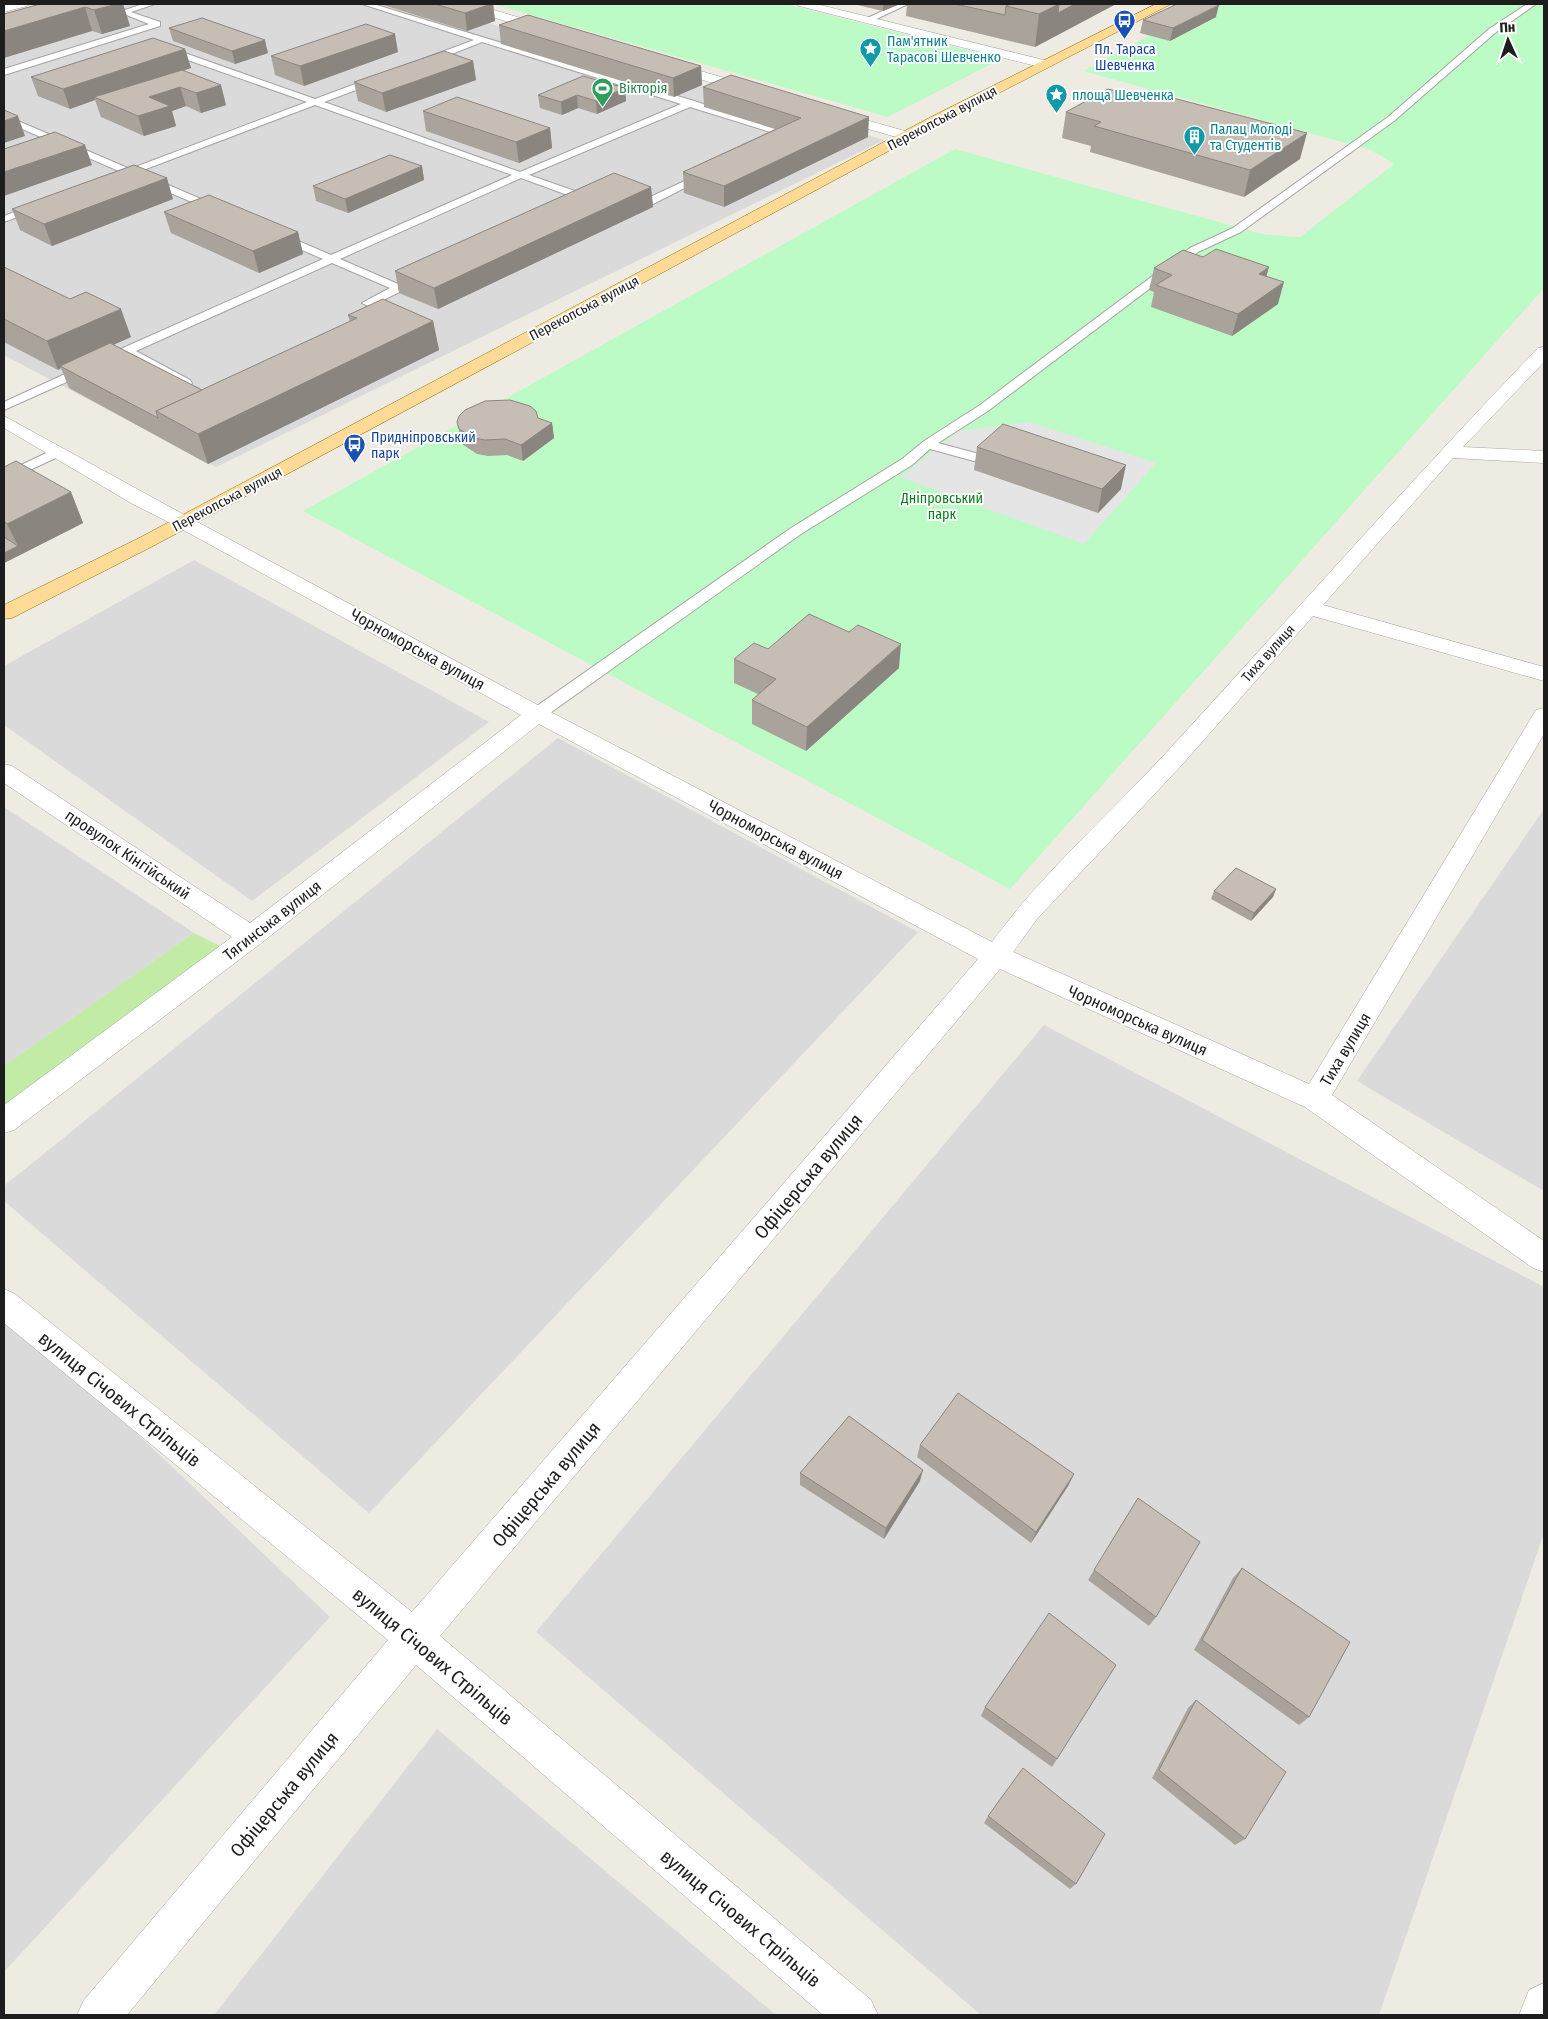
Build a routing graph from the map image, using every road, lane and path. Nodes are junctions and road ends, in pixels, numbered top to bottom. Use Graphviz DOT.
graph roads {
  1 [pos="23,4"];
  2 [pos="151,4"];
  3 [pos="366,4"];
  4 [pos="461,4"];
  5 [pos="803,4"];
  6 [pos="904,4"];
  7 [pos="1165,4"];
  8 [pos="1532,4"];
  9 [pos="4,9"];
  10 [pos="867,20"];
  11 [pos="561,34"];
  12 [pos="481,40"];
  13 [pos="157,46"];
  14 [pos="655,62"];
  15 [pos="417,64"];
  16 [pos="1044,64"];
  17 [pos="4,72"];
  18 [pos="389,75"];
  19 [pos="731,85"];
  20 [pos="768,95"];
  21 [pos="316,102"];
  22 [pos="686,105"];
  23 [pos="823,112"];
  24 [pos="4,118"];
  25 [pos="907,136"];
  26 [pos="770,143"];
  27 [pos="718,168"];
  28 [pos="130,172"];
  29 [pos="520,175"];
  30 [pos="112,179"];
  31 [pos="617,192"];
  32 [pos="592,197"];
  33 [pos="49,202"];
  34 [pos="570,208"];
  35 [pos="230,216"];
  36 [pos="4,219"];
  37 [pos="267,231"];
  38 [pos="331,259"];
  39 [pos="435,271"];
  40 [pos="398,288"];
  41 [pos="380,325"];
  42 [pos="127,350"];
  43 [pos="1544,352"];
  44 [pos="195,388"];
  45 [pos="4,406"];
  46 [pos="4,421"];
  47 [pos="928,444"];
  48 [pos="57,452"];
  49 [pos="1448,452"];
  50 [pos="974,457"];
  51 [pos="1544,457"];
  52 [pos="4,478"];
  53 [pos="183,522"];
  54 [pos="1308,608"];
  55 [pos="4,613"];
  56 [pos="1544,674"];
  57 [pos="538,714"];
  58 [pos="1544,715"];
  59 [pos="4,772"];
  60 [pos="251,937"];
  61 [pos="996,956"];
  62 [pos="1315,1100"];
  63 [pos="4,1121"];
  64 [pos="1544,1258"];
  65 [pos="4,1304"];
  66 [pos="414,1638"];
  67 [pos="1544,2005"];
  68 [pos="99,2015"];
  69 [pos="856,2015"];
  70 [pos="1541,2015"];
  1 -- 9 [label="street"];
  2 -- 17 [label="lane"];
  3 -- 12 [label="lane"];
  4 -- 11 [label="street"];
  5 -- 10 [label="street"];
  6 -- 10 [label="lane"];
  7 -- 16 [label="main road, Перекопська вулиця"];
  8 -- 47 [label="lane"];
  10 -- 16 [label="street"];
  12 -- 15 [label="lane"];
  12 -- 22 [label="lane"];
  13 -- 21 [label="lane"];
  14 -- 19 [label="street"];
  16 -- 25 [label="main road, Перекопська вулиця"];
  18 -- 21 [label="lane"];
  19 -- 20 [label="street"];
  19 -- 22 [label="lane"];
  21 -- 28 [label="lane"];
  21 -- 29 [label="lane"];
  22 -- 26 [label="lane"];
  22 -- 29 [label="lane"];
  23 -- 25 [label="street"];
  24 -- 28 [label="lane"];
  25 -- 53 [label="main road, Перекопська вулиця"];
  27 -- 31 [label="lane"];
  28 -- 30 [label="lane"];
  28 -- 35 [label="lane"];
  29 -- 32 [label="lane"];
  29 -- 38 [label="lane"];
  32 -- 34 [label="lane"];
  33 -- 36 [label="lane"];
  37 -- 38 [label="lane"];
  38 -- 40 [label="lane"];
  38 -- 42 [label="lane"];
  39 -- 40 [label="lane"];
  40 -- 41 [label="lane"];
  42 -- 44 [label="lane"];
  42 -- 45 [label="lane"];
  43 -- 49 [label="street, Тиха вулиця"];
  46 -- 48 [label="street, Чорноморська вулиця"];
  47 -- 50 [label="lane"];
  47 -- 57 [label="lane"];
  48 -- 52 [label="lane"];
  48 -- 53 [label="street, Чорноморська вулиця"];
  49 -- 51 [label="street"];
  49 -- 54 [label="street, Тиха вулиця"];
  53 -- 55 [label="main road, Перекопська вулиця"];
  53 -- 57 [label="street, Чорноморська вулиця"];
  54 -- 56 [label="street"];
  54 -- 61 [label="street, Тиха вулиця"];
  57 -- 60 [label="street, Тягинська вулиця"];
  57 -- 61 [label="street, Чорноморська вулиця"];
  58 -- 62 [label="street, Тиха вулиця"];
  59 -- 60 [label="street, провулок Кінгійський"];
  60 -- 63 [label="street, Тягинська вулиця"];
  61 -- 62 [label="street, Чорноморська вулиця"];
  61 -- 66 [label="street, Офіцерська вулиця"];
  62 -- 64 [label="street, Чорноморська вулиця"];
  65 -- 66 [label="street, вулиця Січових Стрільців"];
  66 -- 68 [label="street, Офіцерська вулиця"];
  66 -- 69 [label="street, вулиця Січових Стрільців"];
  67 -- 70 [label="street"];
}
